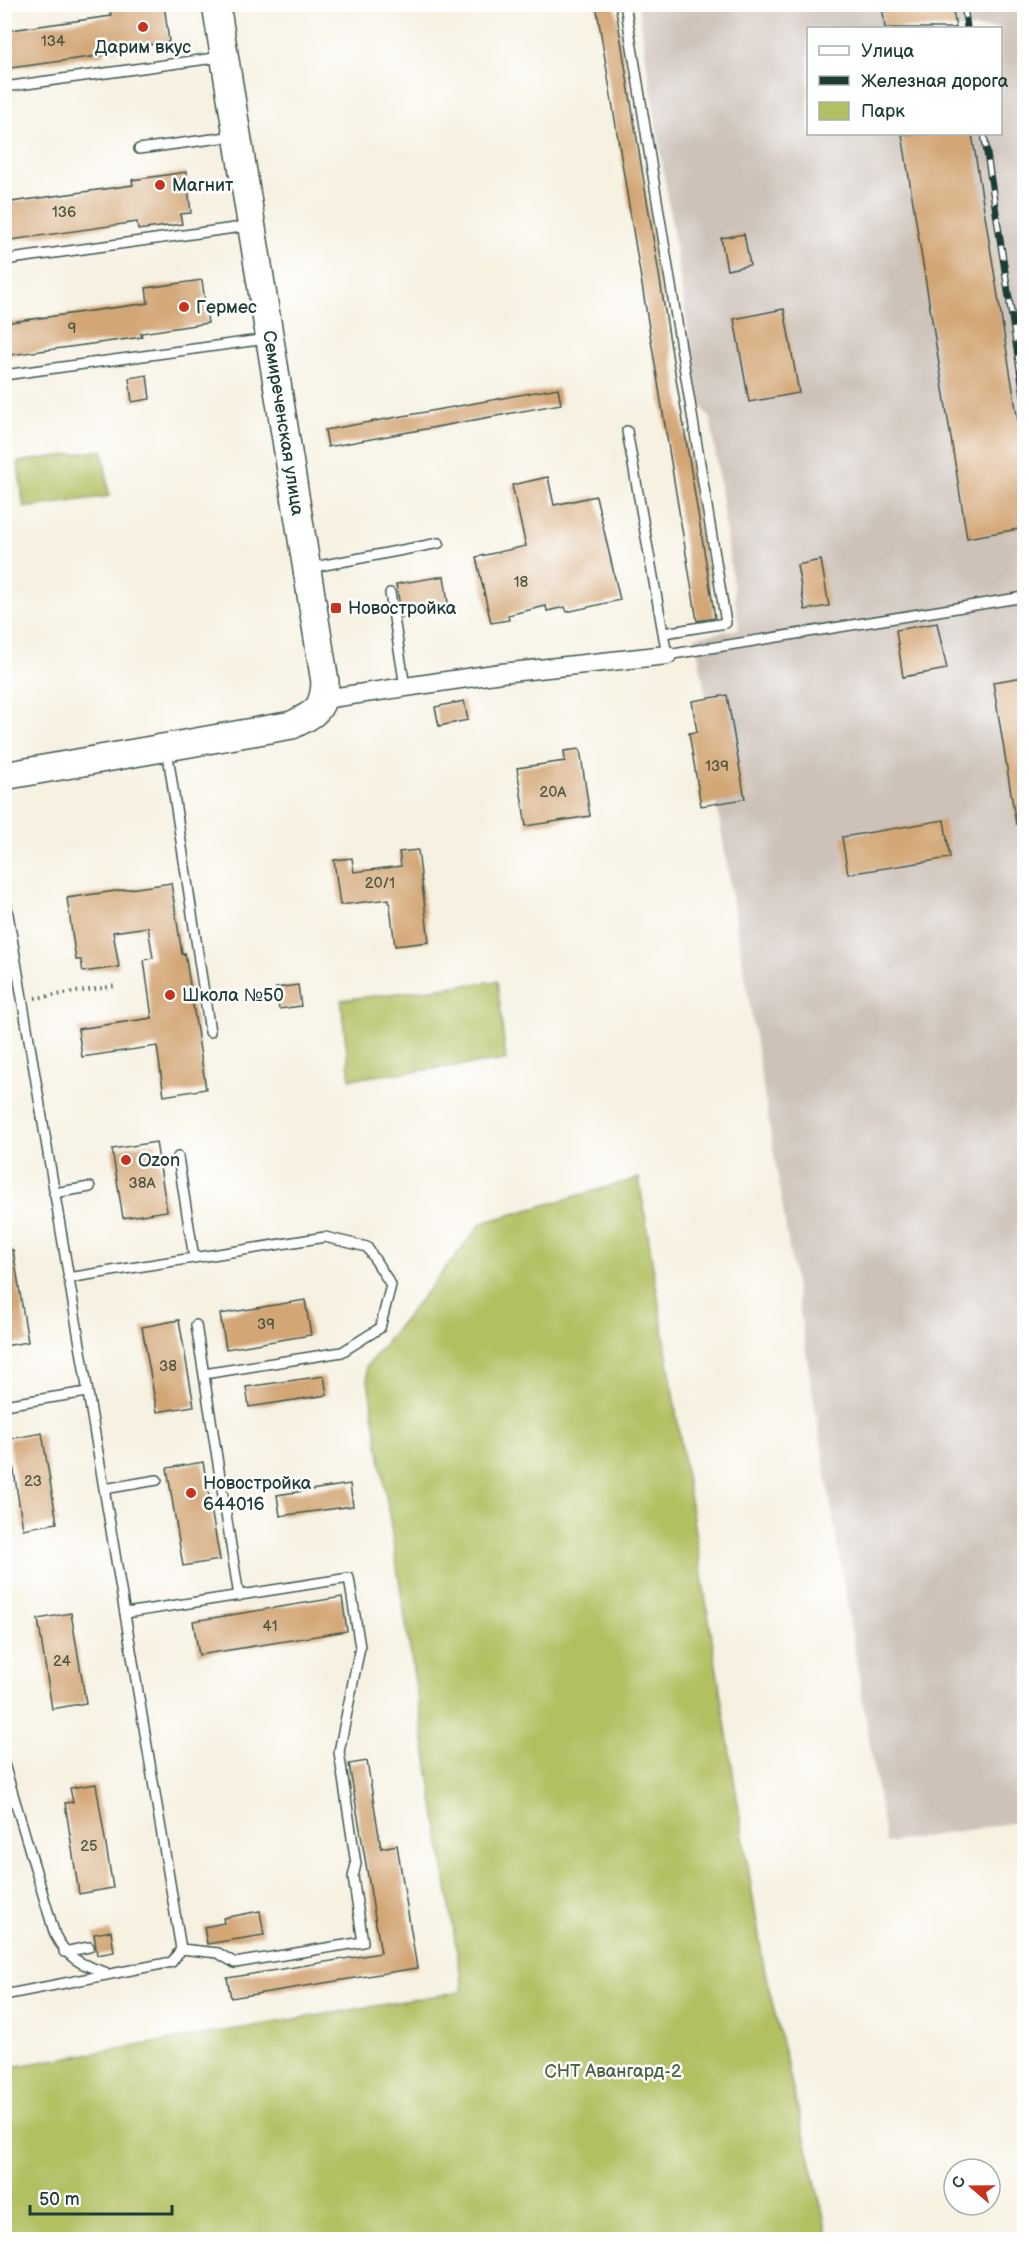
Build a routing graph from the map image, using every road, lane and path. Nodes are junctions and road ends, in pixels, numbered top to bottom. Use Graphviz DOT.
graph roads {
  1 [pos="216,4"];
  2 [pos="625,4"];
  3 [pos="224,57"];
  4 [pos="4,87"];
  5 [pos="237,135"];
  6 [pos="139,149"];
  7 [pos="251,226"];
  8 [pos="4,260"];
  9 [pos="269,338"];
  10 [pos="4,375"];
  11 [pos="627,431"];
  12 [pos="440,543"];
  13 [pos="306,568"];
  14 [pos="390,593"];
  15 [pos="1024,597"];
  16 [pos="664,633"];
  17 [pos="667,655"];
  18 [pos="405,687"];
  19 [pos="324,699"];
  20 [pos="167,747"];
  21 [pos="4,776"];
  22 [pos="4,890"];
  23 [pos="116,986"];
  24 [pos="23,1000"];
  25 [pos="210,1032"];
  26 [pos="178,1157"];
  27 [pos="90,1187"];
  28 [pos="54,1193"];
  29 [pos="194,1258"];
  30 [pos="68,1278"];
  31 [pos="196,1325"];
  32 [pos="204,1374"];
  33 [pos="87,1392"];
  34 [pos="4,1405"];
  35 [pos="157,1480"];
  36 [pos="104,1489"];
  37 [pos="239,1596"];
  38 [pos="126,1613"];
  39 [pos="4,1764"];
  40 [pos="89,1947"];
  41 [pos="181,1949"];
  42 [pos="64,1952"];
  43 [pos="108,1973"];
  44 [pos="4,1995"];
  1 -- 3 [label="main road, Семиреченская улица"];
  2 -- 16 [label="lane"];
  3 -- 4 [label="lane"];
  3 -- 5 [label="main road, Семиреченская улица"];
  5 -- 6 [label="lane"];
  5 -- 7 [label="main road, Семиреченская улица"];
  7 -- 8 [label="lane"];
  7 -- 9 [label="main road, Семиреченская улица"];
  9 -- 10 [label="lane"];
  9 -- 13 [label="main road, Семиреченская улица"];
  11 -- 16 [label="lane"];
  12 -- 13 [label="lane"];
  13 -- 19 [label="main road, Семиреченская улица"];
  14 -- 18 [label="lane"];
  15 -- 17 [label="lane"];
  16 -- 17 [label="lane"];
  17 -- 18 [label="street"];
  18 -- 19 [label="street"];
  19 -- 20 [label="main road"];
  20 -- 21 [label="main road"];
  20 -- 25 [label="lane"];
  22 -- 24 [label="lane"];
  23 -- 24 [label="path"];
  24 -- 28 [label="lane"];
  26 -- 29 [label="lane"];
  27 -- 28 [label="lane"];
  28 -- 30 [label="lane"];
  29 -- 30 [label="lane"];
  29 -- 32 [label="lane"];
  30 -- 33 [label="lane"];
  31 -- 32 [label="lane"];
  32 -- 37 [label="lane"];
  33 -- 34 [label="lane"];
  33 -- 36 [label="lane"];
  35 -- 36 [label="lane"];
  36 -- 38 [label="lane"];
  37 -- 38 [label="lane"];
  37 -- 41 [label="lane"];
  38 -- 41 [label="lane"];
  39 -- 42 [label="lane"];
  40 -- 42 [label="lane"];
  41 -- 43 [label="lane"];
  42 -- 43 [label="lane"];
  43 -- 44 [label="lane"];
}
